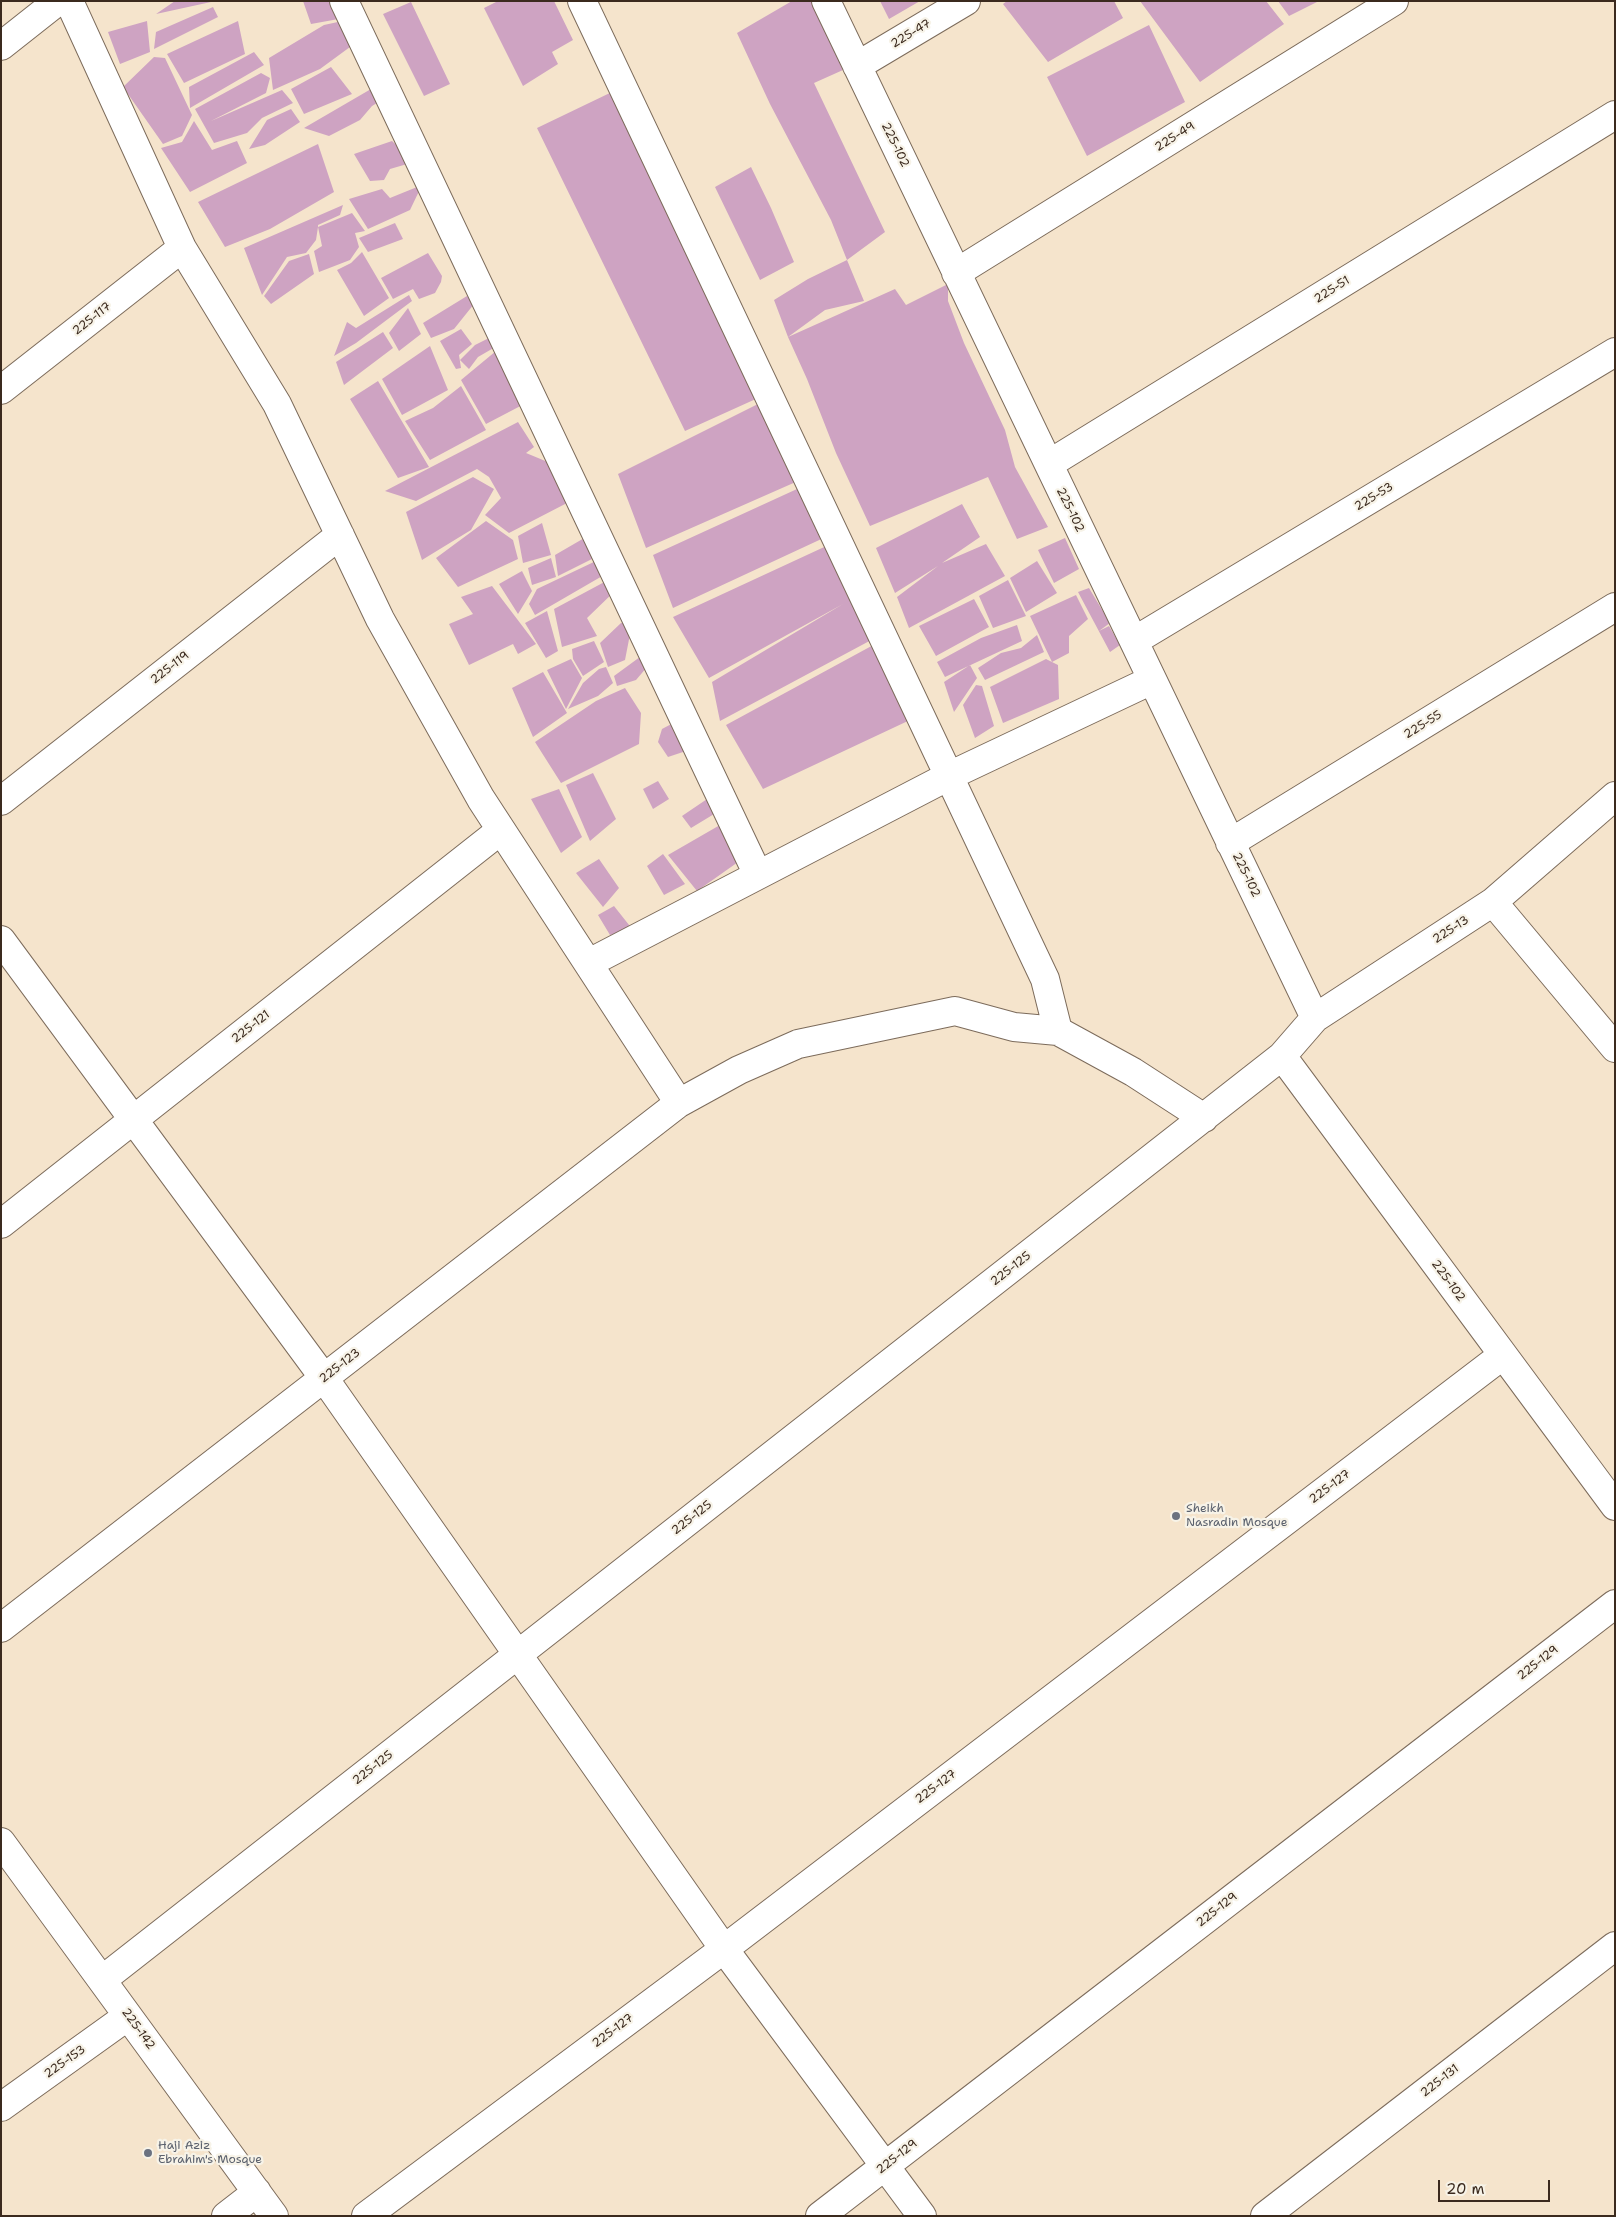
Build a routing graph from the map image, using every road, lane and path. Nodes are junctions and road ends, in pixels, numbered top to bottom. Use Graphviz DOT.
graph roads {
  1 [pos="58,1"];
  2 [pos="69,1"];
  3 [pos="344,1"];
  4 [pos="582,1"];
  5 [pos="826,1"];
  6 [pos="966,1"];
  7 [pos="1394,1"];
  8 [pos="1,46"];
  9 [pos="857,66"];
  10 [pos="1615,115"];
  11 [pos="182,248"];
  12 [pos="956,273"];
  13 [pos="1615,352"];
  14 [pos="1,390"];
  15 [pos="1048,464"];
  16 [pos="340,535"];
  17 [pos="1615,607"];
  18 [pos="1134,641"];
  19 [pos="1152,680"];
  20 [pos="949,776"];
  21 [pos="1615,796"];
  22 [pos="1,801"];
  23 [pos="501,830"];
  24 [pos="1230,843"];
  25 [pos="758,875"];
  26 [pos="1493,902"];
  27 [pos="1,940"];
  28 [pos="588,963"];
  29 [pos="1315,1018"];
  30 [pos="1058,1031"];
  31 [pos="1615,1048"];
  32 [pos="1282,1056"];
  33 [pos="679,1103"];
  34 [pos="1204,1118"];
  35 [pos="134,1120"];
  36 [pos="1,1224"];
  37 [pos="1503,1355"];
  38 [pos="324,1378"];
  39 [pos="1615,1506"];
  40 [pos="1615,1604"];
  41 [pos="1,1628"];
  42 [pos="517,1656"];
  43 [pos="1,1842"];
  44 [pos="1615,1946"];
  45 [pos="724,1949"];
  46 [pos="102,1980"];
  47 [pos="128,2016"];
  48 [pos="1,2107"];
  49 [pos="885,2166"];
  50 [pos="257,2192"];
  51 [pos="226,2216"];
  52 [pos="274,2216"];
  53 [pos="366,2216"];
  54 [pos="820,2216"];
  55 [pos="922,2216"];
  56 [pos="1265,2216"];
  1 -- 8 [label="street"];
  2 -- 11 [label="street"];
  3 -- 25 [label="street"];
  4 -- 20 [label="street"];
  5 -- 9 [label="street, 225-102"];
  6 -- 9 [label="street, 225-47"];
  7 -- 12 [label="street, 225-49"];
  9 -- 12 [label="street, 225-102"];
  10 -- 15 [label="street, 225-51"];
  11 -- 14 [label="street, 225-117"];
  11 -- 16 [label="street"];
  12 -- 15 [label="street, 225-102"];
  13 -- 18 [label="street, 225-53"];
  15 -- 18 [label="street, 225-102"];
  16 -- 22 [label="street, 225-119"];
  16 -- 23 [label="street"];
  17 -- 24 [label="street, 225-55"];
  18 -- 19 [label="street, 225-102"];
  19 -- 20 [label="street"];
  19 -- 24 [label="street, 225-102"];
  20 -- 25 [label="street"];
  20 -- 30 [label="street"];
  21 -- 26 [label="street, 225-13"];
  23 -- 28 [label="street"];
  23 -- 35 [label="street, 225-121"];
  24 -- 29 [label="street, 225-102"];
  25 -- 28 [label="street"];
  26 -- 29 [label="street, 225-13"];
  26 -- 31 [label="street"];
  27 -- 35 [label="street"];
  28 -- 33 [label="street"];
  29 -- 32 [label="street, 225-13"];
  30 -- 33 [label="street, 225-123"];
  30 -- 34 [label="street"];
  32 -- 34 [label="street, 225-125"];
  32 -- 37 [label="street, 225-102"];
  33 -- 38 [label="street, 225-123"];
  34 -- 42 [label="street, 225-125"];
  35 -- 36 [label="street, 225-121"];
  35 -- 38 [label="street"];
  37 -- 39 [label="street, 225-102"];
  37 -- 45 [label="street, 225-127"];
  38 -- 41 [label="street, 225-123"];
  38 -- 42 [label="street"];
  40 -- 49 [label="street, 225-129"];
  42 -- 45 [label="street"];
  42 -- 46 [label="street, 225-125"];
  43 -- 46 [label="street, 225-142"];
  44 -- 56 [label="street, 225-131"];
  45 -- 49 [label="street"];
  45 -- 53 [label="street, 225-127"];
  46 -- 47 [label="street, 225-142"];
  47 -- 48 [label="street, 225-153"];
  47 -- 50 [label="street, 225-142"];
  49 -- 54 [label="street, 225-129"];
  49 -- 55 [label="street"];
  50 -- 51 [label="street"];
  50 -- 52 [label="street, 225-142"];
}
